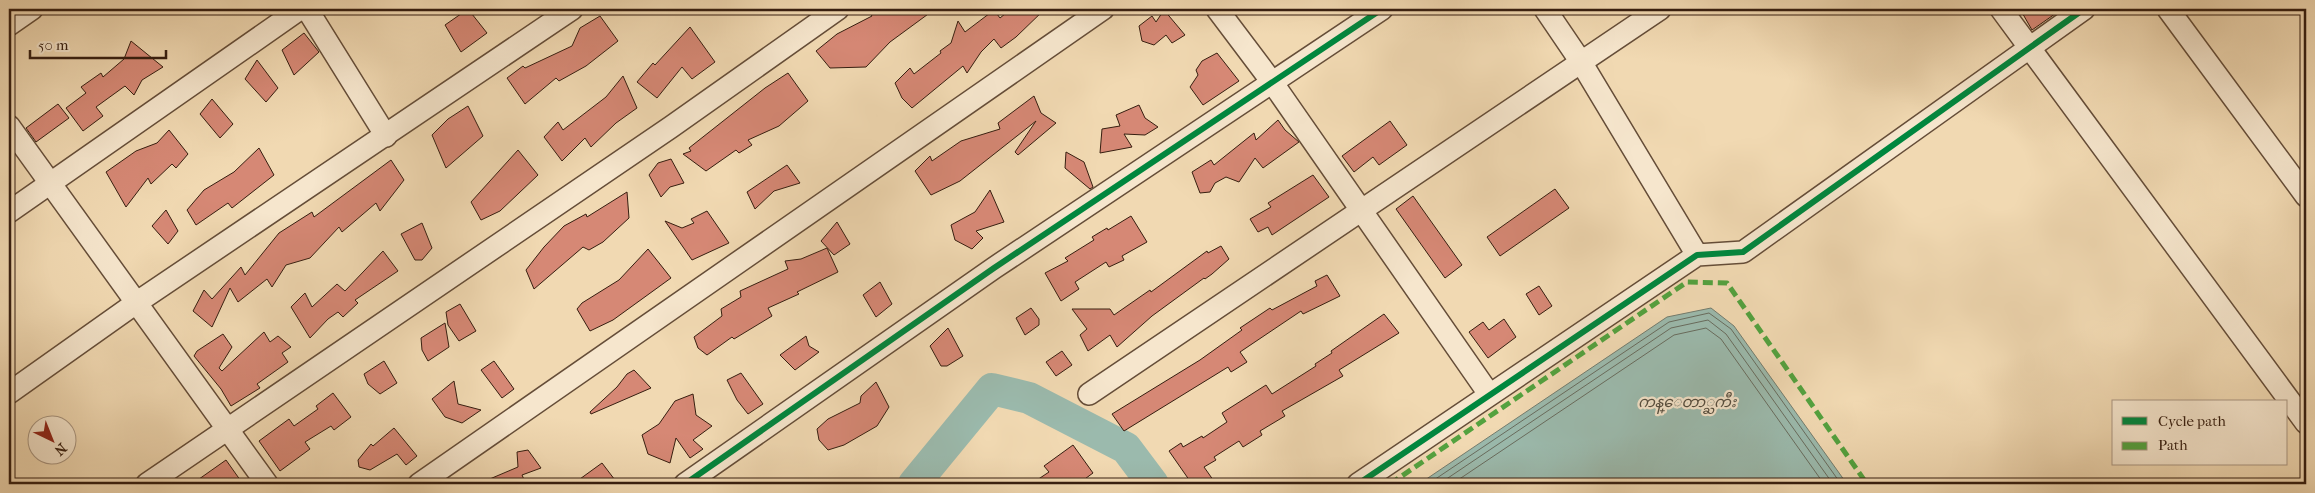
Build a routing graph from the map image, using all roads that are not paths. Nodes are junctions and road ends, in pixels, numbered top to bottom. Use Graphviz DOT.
graph roads {
  1 [pos="32,9"];
  2 [pos="300,9"];
  3 [pos="307,9"];
  4 [pos="572,9"];
  5 [pos="838,9"];
  6 [pos="1103,9"];
  7 [pos="1217,9"];
  8 [pos="1382,9"];
  9 [pos="1545,9"];
  10 [pos="1660,9"];
  11 [pos="2001,9"];
  12 [pos="2084,9"];
  13 [pos="2168,9"];
  14 [pos="9,25"];
  15 [pos="2029,48"];
  16 [pos="1581,62"];
  17 [pos="1272,82"];
  18 [pos="9,126"];
  19 [pos="386,136"];
  20 [pos="49,182"];
  21 [pos="2306,196"];
  22 [pos="1362,210"];
  23 [pos="9,212"];
  24 [pos="1697,255"];
  25 [pos="136,302"];
  26 [pos="9,392"];
  27 [pos="1089,394"];
  28 [pos="1489,394"];
  29 [pos="2306,423"];
  30 [pos="226,428"];
  31 [pos="147,484"];
  32 [pos="267,484"];
  33 [pos="419,484"];
  34 [pos="685,484"];
  35 [pos="1358,484"];
  1 -- 14 [label="street"];
  2 -- 20 [label="street"];
  3 -- 19 [label="street"];
  4 -- 19 [label="street"];
  5 -- 30 [label="street"];
  6 -- 33 [label="street"];
  7 -- 17 [label="street"];
  8 -- 17 [label="street"];
  9 -- 16 [label="street"];
  10 -- 16 [label="street"];
  11 -- 15 [label="street"];
  12 -- 15 [label="street"];
  13 -- 21 [label="street"];
  15 -- 24 [label="street"];
  15 -- 29 [label="street"];
  16 -- 22 [label="street"];
  16 -- 24 [label="street"];
  17 -- 22 [label="street"];
  17 -- 34 [label="street"];
  18 -- 20 [label="street"];
  19 -- 25 [label="street"];
  20 -- 23 [label="street"];
  20 -- 25 [label="street"];
  22 -- 27 [label="street"];
  22 -- 28 [label="street"];
  24 -- 28 [label="street"];
  25 -- 26 [label="street"];
  25 -- 30 [label="street"];
  28 -- 35 [label="street"];
  30 -- 31 [label="street"];
  30 -- 32 [label="street"];
}
